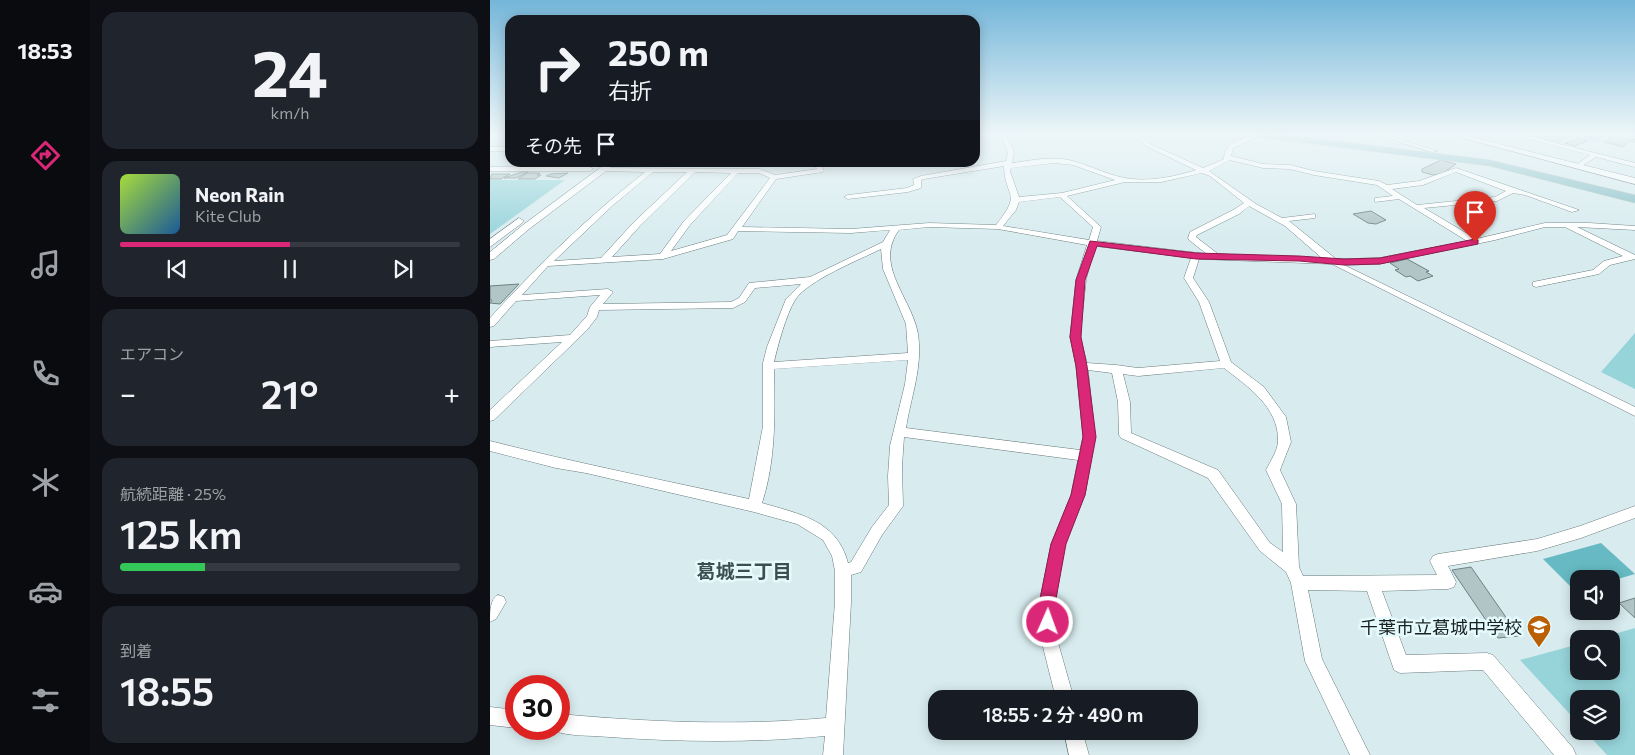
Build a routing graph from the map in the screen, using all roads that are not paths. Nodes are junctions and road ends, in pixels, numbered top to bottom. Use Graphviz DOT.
graph roads {
  1 [pos="590,169"];
  2 [pos="598,169"];
  3 [pos="642,169"];
  4 [pos="819,169"];
  5 [pos="974,169"];
  6 [pos="1007,169"];
  7 [pos="1090,169"];
  8 [pos="1299,169"];
  9 [pos="1518,169"];
  10 [pos="1590,169"];
  11 [pos="651,170"];
  12 [pos="693,170"];
  13 [pos="1203,170"];
  14 [pos="736,171"];
  15 [pos="774,177"];
  16 [pos="1123,180"];
  17 [pos="1635,181"];
  18 [pos="1387,187"];
  19 [pos="1512,192"];
  20 [pos="1062,195"];
  21 [pos="848,197"];
  22 [pos="1399,197"];
  23 [pos="1635,198"];
  24 [pos="1016,200"];
  25 [pos="1378,200"];
  26 [pos="1248,203"];
  27 [pos="1416,208"];
  28 [pos="1575,210"];
  29 [pos="1312,216"];
  30 [pos="1281,220"];
  31 [pos="1565,224"];
  32 [pos="998,228"];
  33 [pos="1635,228"];
  34 [pos="737,229"];
  35 [pos="895,229"];
  36 [pos="1475,242"];
  37 [pos="1094,243"];
  38 [pos="490,244"];
  39 [pos="886,244"];
  40 [pos="663,256"];
  41 [pos="1196,256"];
  42 [pos="490,257"];
  43 [pos="1216,257"];
  44 [pos="604,260"];
  45 [pos="1332,262"];
  46 [pos="546,264"];
  47 [pos="812,280"];
  48 [pos="1536,284"];
  49 [pos="512,298"];
  50 [pos="595,307"];
  51 [pos="490,324"];
  52 [pos="572,338"];
  53 [pos="490,344"];
  54 [pos="914,356"];
  55 [pos="1226,364"];
  56 [pos="768,366"];
  57 [pos="1082,366"];
  58 [pos="1116,368"];
  59 [pos="1635,412"];
  60 [pos="490,417"];
  61 [pos="899,432"];
  62 [pos="490,446"];
  63 [pos="1086,456"];
  64 [pos="754,506"];
  65 [pos="1635,512"];
  66 [pos="1291,567"];
  67 [pos="843,571"];
  68 [pos="1299,583"];
  69 [pos="1372,584"];
  70 [pos="1062,690"];
  71 [pos="490,716"];
  72 [pos="505,717"];
  73 [pos="570,724"];
  74 [pos="836,726"];
  75 [pos="1076,740"];
  76 [pos="833,755"];
  77 [pos="1080,755"];
  78 [pos="1360,755"];
  79 [pos="1566,755"];
  1 -- 38 [label="street"];
  2 -- 42 [label="street"];
  3 -- 11 [label="street"];
  4 -- 15 [label="street"];
  5 -- 21 [label="street"];
  6 -- 24 [label="street"];
  7 -- 16 [label="street"];
  8 -- 18 [label="street"];
  9 -- 23 [label="main road"];
  10 -- 17 [label="street"];
  11 -- 12 [label="street"];
  11 -- 46 [label="street"];
  12 -- 14 [label="street"];
  12 -- 44 [label="street"];
  13 -- 16 [label="street"];
  13 -- 26 [label="street"];
  14 -- 15 [label="street"];
  14 -- 40 [label="street"];
  15 -- 34 [label="street"];
  16 -- 20 [label="street"];
  18 -- 19 [label="street"];
  18 -- 22 [label="street"];
  19 -- 27 [label="street"];
  19 -- 28 [label="street"];
  20 -- 24 [label="street"];
  20 -- 37 [label="street"];
  22 -- 25 [label="street"];
  22 -- 27 [label="street"];
  24 -- 32 [label="street"];
  26 -- 30 [label="street"];
  26 -- 43 [label="street"];
  27 -- 36 [label="street"];
  29 -- 30 [label="street"];
  30 -- 45 [label="street"];
  31 -- 33 [label="street"];
  31 -- 36 [label="street"];
  31 -- 48 [label="street"];
  32 -- 35 [label="street"];
  32 -- 37 [label="street"];
  34 -- 35 [label="street"];
  34 -- 40 [label="street"];
  35 -- 39 [label="street"];
  36 -- 45 [label="street"];
  37 -- 41 [label="street"];
  37 -- 57 [label="street"];
  39 -- 47 [label="street"];
  39 -- 54 [label="street"];
  40 -- 44 [label="street"];
  41 -- 43 [label="street"];
  41 -- 55 [label="street"];
  43 -- 45 [label="street"];
  44 -- 46 [label="street"];
  45 -- 59 [label="street"];
  46 -- 49 [label="street"];
  47 -- 50 [label="street"];
  47 -- 56 [label="street"];
  49 -- 50 [label="street"];
  49 -- 51 [label="street"];
  50 -- 52 [label="street"];
  52 -- 53 [label="street"];
  52 -- 60 [label="street"];
  54 -- 56 [label="street"];
  54 -- 61 [label="street"];
  55 -- 58 [label="street"];
  55 -- 66 [label="street"];
  56 -- 64 [label="street"];
  57 -- 58 [label="street"];
  57 -- 63 [label="street"];
  58 -- 66 [label="street"];
  61 -- 63 [label="street"];
  61 -- 67 [label="street"];
  62 -- 64 [label="street"];
  63 -- 70 [label="street"];
  64 -- 67 [label="street"];
  65 -- 69 [label="street"];
  66 -- 68 [label="street"];
  67 -- 74 [label="street"];
  68 -- 69 [label="street"];
  68 -- 78 [label="street"];
  69 -- 79 [label="street"];
  71 -- 72 [label="street"];
  73 -- 74 [label="street"];
  74 -- 76 [label="street"];
  75 -- 77 [label="street"];
}
